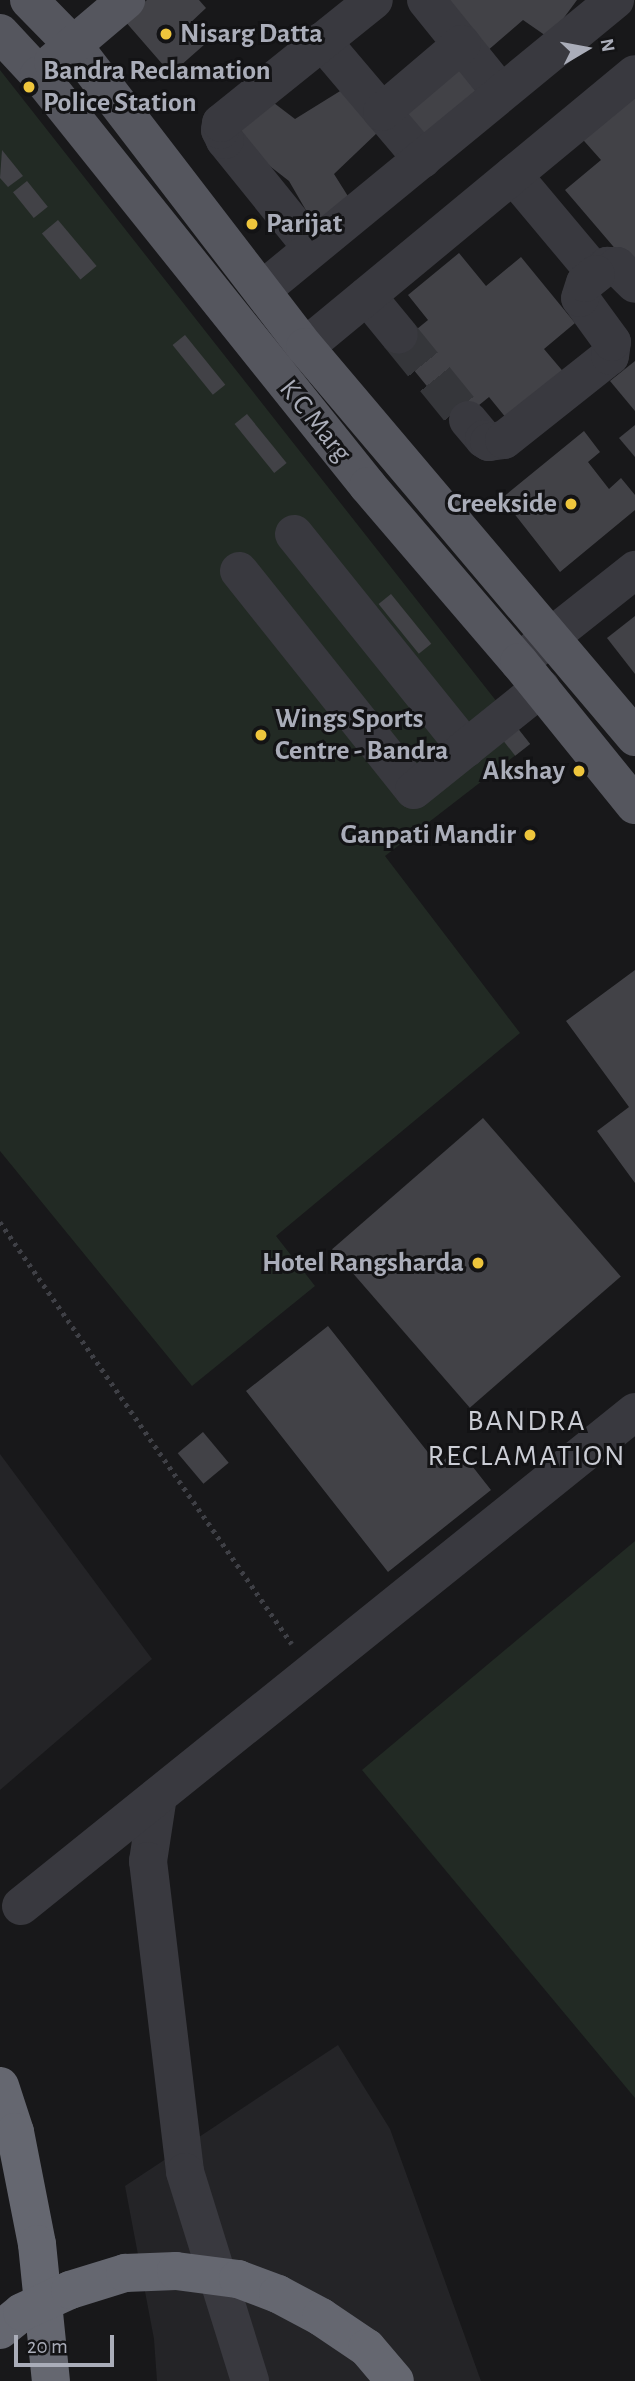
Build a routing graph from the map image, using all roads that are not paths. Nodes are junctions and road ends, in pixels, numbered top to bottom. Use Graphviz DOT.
graph roads {
  1 [pos="374,0"];
  2 [pos="426,0"];
  3 [pos="615,0"];
  4 [pos="45,5"];
  5 [pos="106,6"];
  6 [pos="6,40"];
  7 [pos="322,41"];
  8 [pos="462,44"];
  9 [pos="73,45"];
  10 [pos="635,74"];
  11 [pos="39,75"];
  12 [pos="501,93"];
  13 [pos="382,112"];
  14 [pos="422,159"];
  15 [pos="163,162"];
  16 [pos="513,175"];
  17 [pos="130,190"];
  18 [pos="312,248"];
  19 [pos="596,274"];
  20 [pos="635,284"];
  21 [pos="258,286"];
  22 [pos="367,296"];
  23 [pos="223,306"];
  24 [pos="399,335"];
  25 [pos="305,347"];
  26 [pos="468,420"];
  27 [pos="294,534"];
  28 [pos="635,570"];
  29 [pos="239,571"];
  30 [pos="553,636"];
  31 [pos="530,675"];
  32 [pos="635,737"];
  33 [pos="466,748"];
  34 [pos="635,805"];
  35 [pos="629,1429"];
  36 [pos="158,1796"];
  37 [pos="21,1906"];
  38 [pos="0,2086"];
  39 [pos="0,2330"];
  40 [pos="51,2381"];
  41 [pos="250,2381"];
  42 [pos="395,2381"];
  1 -- 7 [label="street"];
  2 -- 8 [label="street"];
  3 -- 12 [label="street"];
  4 -- 6 [label="main road"];
  4 -- 9 [label="main road, K C Marg"];
  5 -- 9 [label="main road"];
  6 -- 11 [label="main road, K C Marg"];
  7 -- 13 [label="street"];
  7 -- 18 [label="street"];
  8 -- 12 [label="street"];
  8 -- 13 [label="street"];
  9 -- 11 [label="main road"];
  9 -- 15 [label="main road, K C Marg"];
  10 -- 16 [label="street"];
  11 -- 17 [label="main road, K C Marg"];
  12 -- 14 [label="street"];
  13 -- 14 [label="street"];
  14 -- 18 [label="street"];
  15 -- 17 [label="main road"];
  15 -- 21 [label="main road, K C Marg"];
  16 -- 19 [label="street"];
  16 -- 22 [label="street"];
  17 -- 23 [label="main road, K C Marg"];
  18 -- 21 [label="street"];
  19 -- 20 [label="street"];
  19 -- 26 [label="street"];
  21 -- 23 [label="main road"];
  21 -- 25 [label="main road, K C Marg"];
  22 -- 24 [label="street"];
  22 -- 25 [label="street"];
  23 -- 31 [label="main road, K C Marg"];
  25 -- 30 [label="main road, K C Marg"];
  27 -- 33 [label="street"];
  28 -- 30 [label="street"];
  29 -- 33 [label="street"];
  30 -- 31 [label="street"];
  30 -- 32 [label="main road, K C Marg"];
  31 -- 33 [label="street"];
  31 -- 34 [label="main road, K C Marg"];
  35 -- 36 [label="street"];
  36 -- 37 [label="street"];
  36 -- 41 [label="street"];
  38 -- 40 [label="highway"];
  39 -- 42 [label="highway, bridge"];
}
